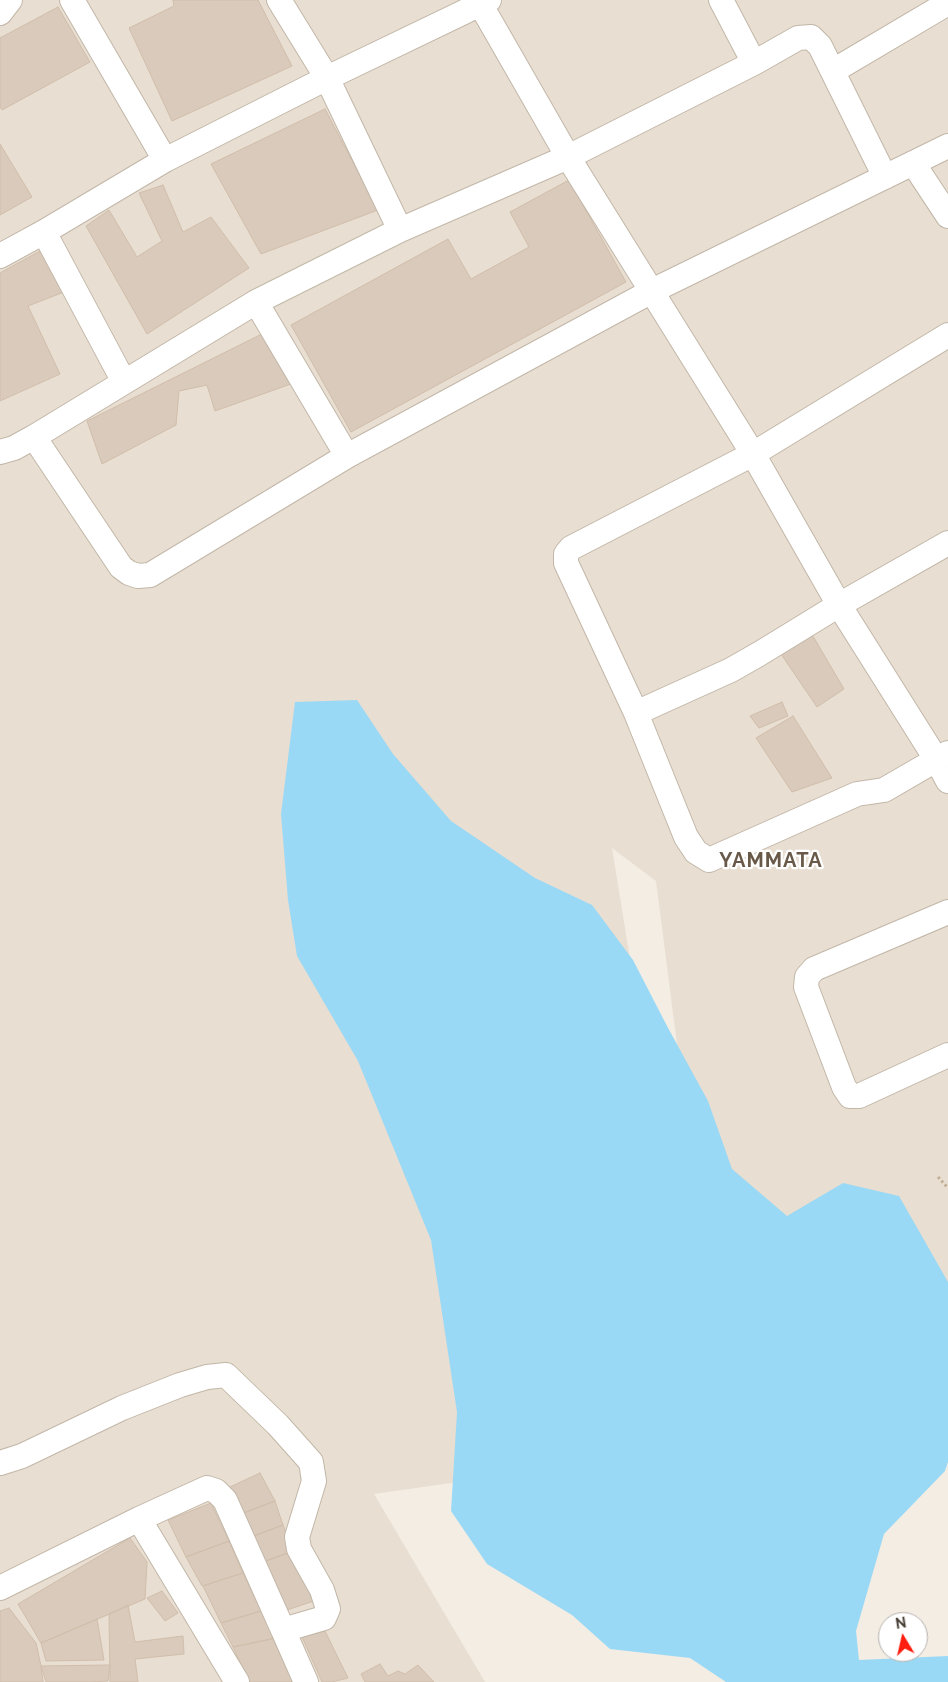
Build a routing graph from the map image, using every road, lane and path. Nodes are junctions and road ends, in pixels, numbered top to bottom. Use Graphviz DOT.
graph roads {
  1 [pos="10,0"];
  2 [pos="72,0"];
  3 [pos="279,0"];
  4 [pos="721,0"];
  5 [pos="482,2"];
  6 [pos="941,3"];
  7 [pos="0,13"];
  8 [pos="754,63"];
  9 [pos="832,71"];
  10 [pos="327,78"];
  11 [pos="948,146"];
  12 [pos="568,157"];
  13 [pos="165,160"];
  14 [pos="913,163"];
  15 [pos="885,177"];
  16 [pos="948,216"];
  17 [pos="400,230"];
  18 [pos="44,232"];
  19 [pos="0,256"];
  20 [pos="652,291"];
  21 [pos="256,302"];
  22 [pos="948,335"];
  23 [pos="124,382"];
  24 [pos="34,437"];
  25 [pos="0,452"];
  26 [pos="753,454"];
  27 [pos="347,456"];
  28 [pos="948,543"];
  29 [pos="839,605"];
  30 [pos="636,713"];
  31 [pos="942,756"];
  32 [pos="948,781"];
  33 [pos="948,912"];
  34 [pos="948,1055"];
  35 [pos="938,1177"];
  36 [pos="948,1188"];
  37 [pos="0,1464"];
  38 [pos="139,1519"];
  39 [pos="0,1588"];
  40 [pos="283,1630"];
  41 [pos="236,1682"];
  42 [pos="306,1682"];
  1 -- 7 [label="street"];
  2 -- 13 [label="street"];
  3 -- 10 [label="street"];
  4 -- 8 [label="street"];
  5 -- 10 [label="street"];
  5 -- 12 [label="street"];
  6 -- 9 [label="street"];
  8 -- 9 [label="street"];
  8 -- 12 [label="street"];
  9 -- 15 [label="street"];
  10 -- 13 [label="street"];
  10 -- 17 [label="street"];
  11 -- 14 [label="street"];
  12 -- 17 [label="street"];
  12 -- 20 [label="street"];
  13 -- 18 [label="street"];
  14 -- 15 [label="street"];
  14 -- 16 [label="street"];
  15 -- 20 [label="street"];
  17 -- 21 [label="street"];
  18 -- 19 [label="street"];
  18 -- 23 [label="street"];
  20 -- 26 [label="street"];
  20 -- 27 [label="street"];
  21 -- 23 [label="street"];
  21 -- 27 [label="street"];
  22 -- 26 [label="street"];
  23 -- 24 [label="street"];
  24 -- 25 [label="street"];
  24 -- 27 [label="street"];
  26 -- 29 [label="street"];
  26 -- 30 [label="street"];
  28 -- 29 [label="street"];
  29 -- 30 [label="street"];
  29 -- 31 [label="street"];
  30 -- 31 [label="street"];
  31 -- 32 [label="street"];
  33 -- 34 [label="street"];
  35 -- 36 [label="path"];
  37 -- 40 [label="street"];
  38 -- 39 [label="street"];
  38 -- 40 [label="street"];
  38 -- 41 [label="street"];
  40 -- 42 [label="street"];
}
